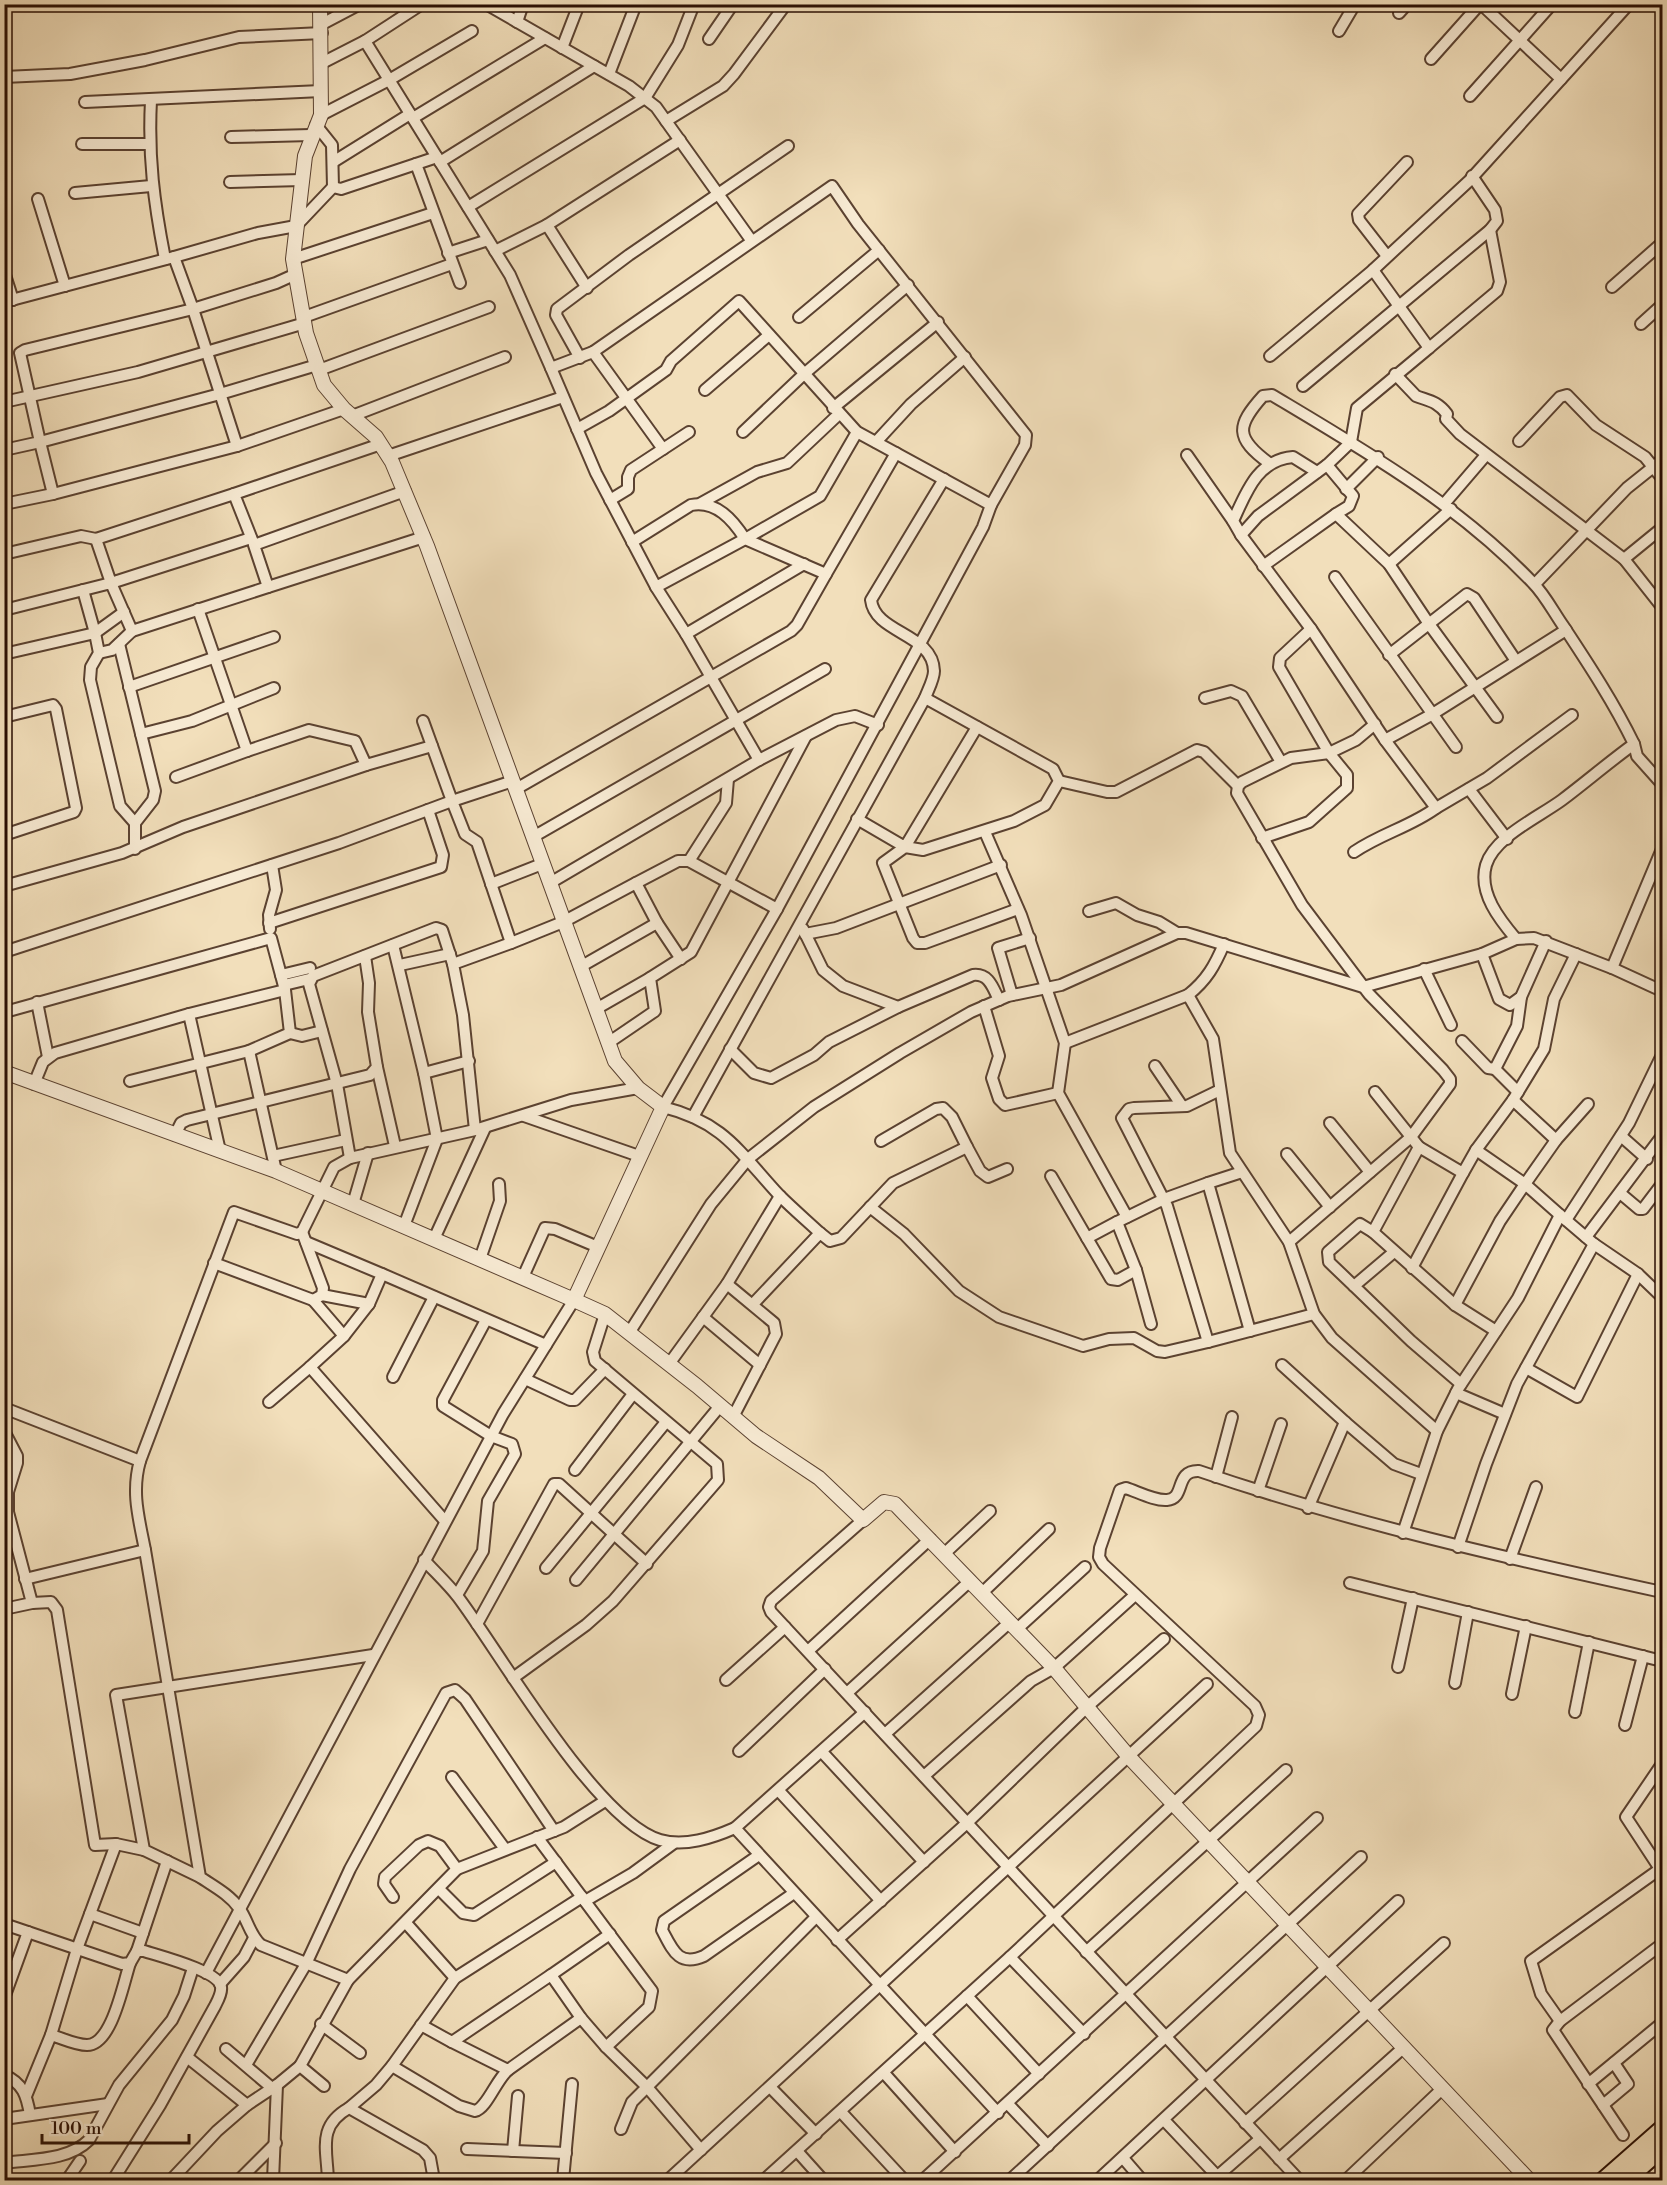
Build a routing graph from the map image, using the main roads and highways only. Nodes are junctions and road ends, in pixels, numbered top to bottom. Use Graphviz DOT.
graph roads {
  1 [pos="1662,2129"];
  2 [pos="1662,2148"];
  3 [pos="1604,2181"];
  4 [pos="1626,2181"];
  1 -- 3 [label="main road"];
  2 -- 4 [label="main road"];
}
